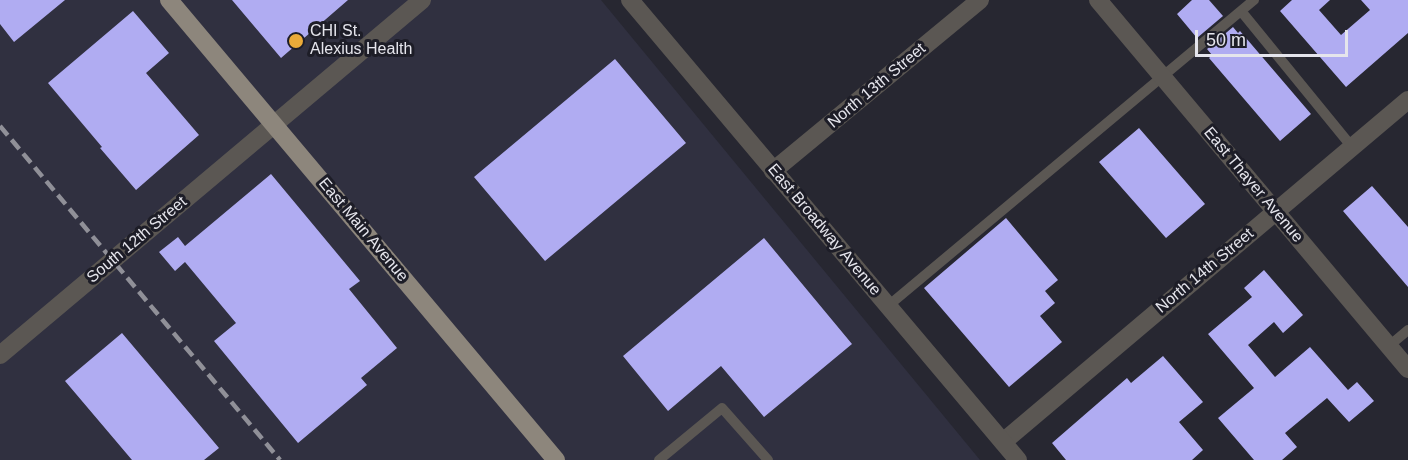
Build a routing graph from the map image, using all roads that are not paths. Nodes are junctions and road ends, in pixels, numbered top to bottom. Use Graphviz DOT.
graph roads {
  1 [pos="170,0"];
  2 [pos="422,0"];
  3 [pos="630,0"];
  4 [pos="980,0"];
  5 [pos="1098,0"];
  6 [pos="1254,0"];
  7 [pos="1241,11"];
  8 [pos="1162,77"];
  9 [pos="1408,100"];
  10 [pos="274,125"];
  11 [pos="1352,147"];
  12 [pos="773,171"];
  13 [pos="1275,211"];
  14 [pos="888,306"];
  15 [pos="1408,330"];
  16 [pos="1389,346"];
  17 [pos="0,355"];
  18 [pos="1408,369"];
  19 [pos="1003,442"];
  20 [pos="556,460"];
  21 [pos="659,460"];
  22 [pos="768,460"];
  23 [pos="1018,460"];
  1 -- 10 [label="main road, East Main Avenue"];
  2 -- 10 [label="street, South 12th Street"];
  3 -- 12 [label="street, East Broadway Avenue"];
  4 -- 12 [label="street, North 13th Street"];
  5 -- 8 [label="street, East Thayer Avenue"];
  6 -- 7 [label="lane"];
  7 -- 8 [label="lane"];
  7 -- 11 [label="lane"];
  8 -- 13 [label="street, East Thayer Avenue"];
  8 -- 14 [label="lane"];
  9 -- 11 [label="street, North 14th Street"];
  10 -- 17 [label="street, South 12th Street"];
  10 -- 20 [label="main road, East Main Avenue"];
  11 -- 13 [label="street, North 14th Street"];
  12 -- 14 [label="street, East Broadway Avenue"];
  13 -- 16 [label="street, East Thayer Avenue"];
  13 -- 19 [label="street, North 14th Street"];
  14 -- 19 [label="street, East Broadway Avenue"];
  15 -- 16 [label="lane"];
  16 -- 18 [label="street, East Thayer Avenue"];
  19 -- 23 [label="street, East Broadway Avenue"];
  21 -- 22 [label="lane"];
}
